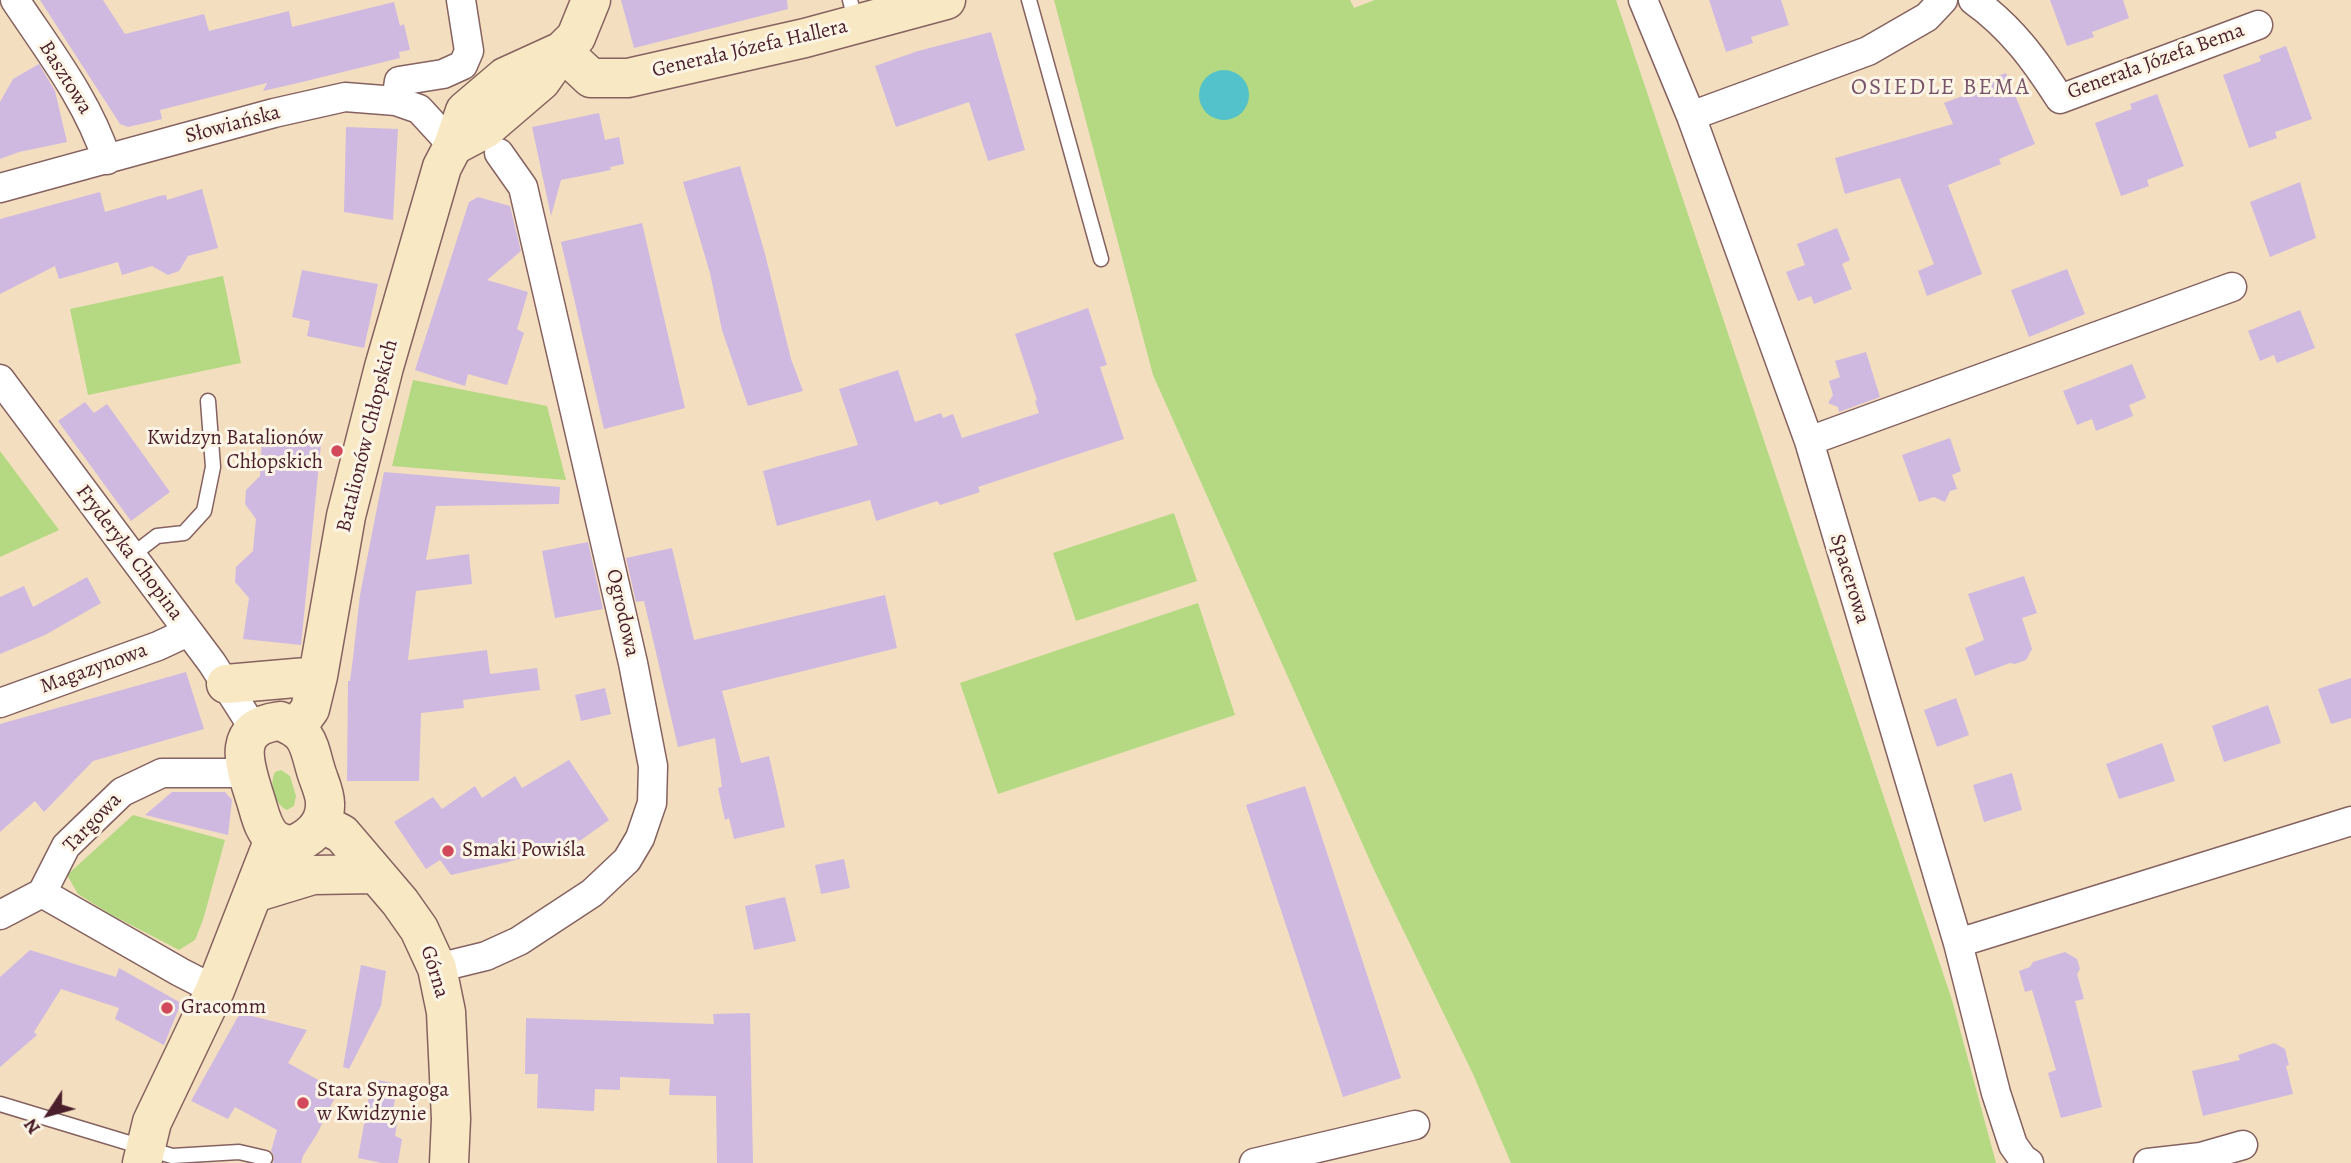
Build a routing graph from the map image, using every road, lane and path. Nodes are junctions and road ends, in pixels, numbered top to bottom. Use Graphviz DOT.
graph roads {
  1 [pos="15,0"];
  2 [pos="461,0"];
  3 [pos="591,0"];
  4 [pos="946,0"];
  5 [pos="1029,0"];
  6 [pos="1643,0"];
  7 [pos="1943,0"];
  8 [pos="1972,0"];
  9 [pos="853,12"];
  10 [pos="2258,25"];
  11 [pos="562,51"];
  12 [pos="396,101"];
  13 [pos="1691,116"];
  14 [pos="453,146"];
  15 [pos="499,153"];
  16 [pos="107,160"];
  17 [pos="0,188"];
  18 [pos="1101,259"];
  19 [pos="2232,287"];
  20 [pos="0,379"];
  21 [pos="208,401"];
  22 [pos="1809,441"];
  23 [pos="131,556"];
  24 [pos="188,632"];
  25 [pos="318,676"];
  26 [pos="226,684"];
  27 [pos="0,703"];
  28 [pos="297,727"];
  29 [pos="254,729"];
  30 [pos="247,773"];
  31 [pos="2351,821"];
  32 [pos="321,823"];
  33 [pos="274,839"];
  34 [pos="376,874"];
  35 [pos="42,893"];
  36 [pos="254,893"];
  37 [pos="0,915"];
  38 [pos="1958,943"];
  39 [pos="437,968"];
  40 [pos="215,990"];
  41 [pos="0,1104"];
  42 [pos="1415,1125"];
  43 [pos="2243,1145"];
  44 [pos="143,1155"];
  45 [pos="265,1158"];
  46 [pos="1290,1159"];
  47 [pos="449,1163"];
  48 [pos="1254,1163"];
  49 [pos="2029,1163"];
  50 [pos="2148,1163"];
  1 -- 16 [label="street, Basztowa"];
  2 -- 12 [label="street"];
  3 -- 11 [label="street"];
  4 -- 9 [label="street, Generała Józefa Hallera"];
  5 -- 18 [label="lane"];
  6 -- 13 [label="street, Spacerowa"];
  7 -- 13 [label="street"];
  8 -- 10 [label="street, Generała Józefa Bema"];
  9 -- 11 [label="street, Generała Józefa Hallera"];
  11 -- 14 [label="street"];
  12 -- 14 [label="street, Słowiańska"];
  12 -- 16 [label="street, Słowiańska"];
  13 -- 22 [label="street, Spacerowa"];
  14 -- 25 [label="street, Batalionów Chłopskich"];
  15 -- 39 [label="street, Ogrodowa"];
  16 -- 17 [label="street, Słowiańska"];
  19 -- 22 [label="street"];
  20 -- 23 [label="street, Fryderyka Chopina"];
  21 -- 23 [label="lane"];
  22 -- 38 [label="street, Spacerowa"];
  23 -- 24 [label="street, Fryderyka Chopina"];
  24 -- 26 [label="street, Fryderyka Chopina"];
  24 -- 27 [label="street, Magazynowa"];
  25 -- 26 [label="street"];
  25 -- 28 [label="street, Batalionów Chłopskich"];
  26 -- 29 [label="street, Fryderyka Chopina"];
  28 -- 29 [label="street"];
  28 -- 32 [label="street"];
  29 -- 30 [label="street"];
  30 -- 33 [label="street"];
  30 -- 35 [label="street, Targowa"];
  31 -- 38 [label="street"];
  32 -- 33 [label="street"];
  32 -- 34 [label="street, Górna"];
  33 -- 36 [label="street"];
  34 -- 36 [label="street"];
  34 -- 39 [label="street, Górna"];
  35 -- 37 [label="street"];
  35 -- 40 [label="street"];
  36 -- 40 [label="street"];
  38 -- 49 [label="street, Spacerowa"];
  39 -- 47 [label="street, Górna"];
  40 -- 44 [label="street"];
  41 -- 44 [label="lane"];
  42 -- 46 [label="street"];
  43 -- 50 [label="street"];
  44 -- 45 [label="lane"];
  46 -- 48 [label="street"];
}
